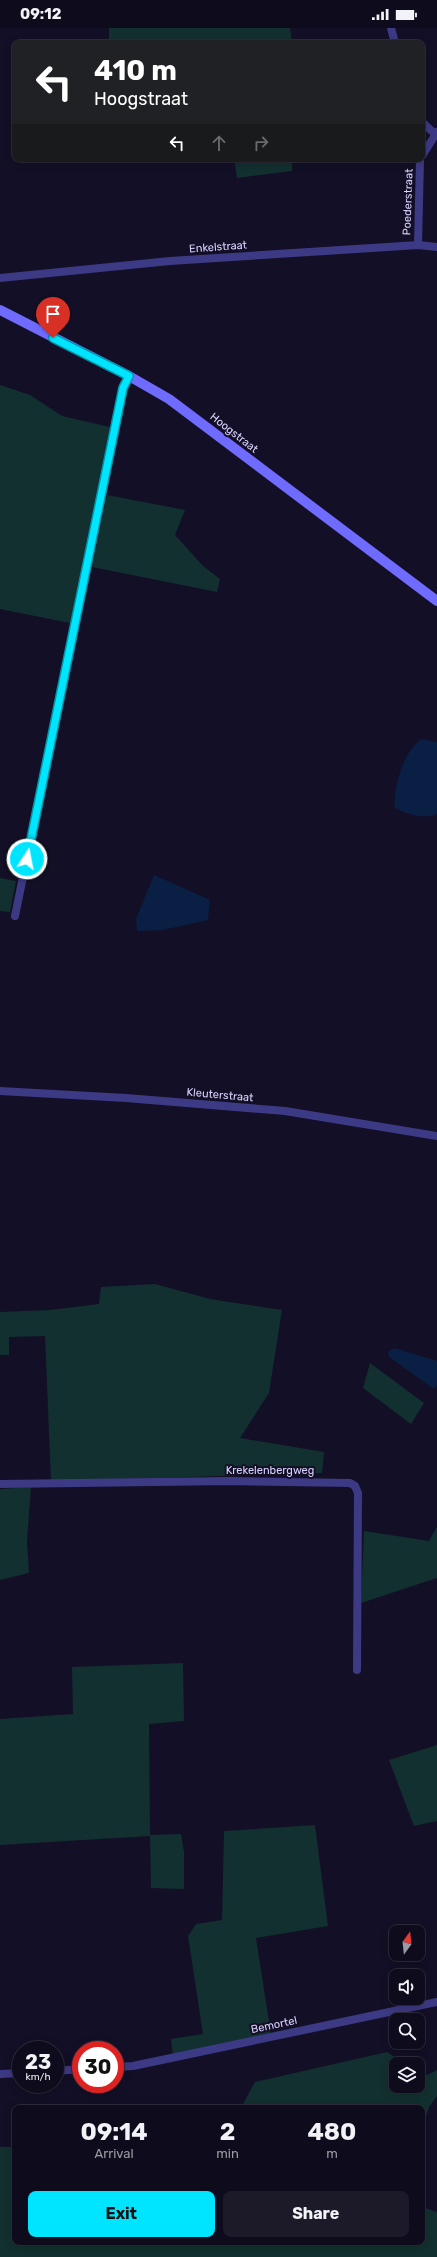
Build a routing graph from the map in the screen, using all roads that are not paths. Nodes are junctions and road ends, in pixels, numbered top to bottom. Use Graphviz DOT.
graph roads {
  1 [pos="391,28"];
  2 [pos="394,40"];
  3 [pos="425,124"];
  4 [pos="436,133"];
  5 [pos="425,151"];
  6 [pos="420,162"];
  7 [pos="418,245"];
  8 [pos="437,247"];
  9 [pos="0,278"];
  10 [pos="0,310"];
  11 [pos="129,376"];
  12 [pos="437,601"];
  13 [pos="15,916"];
  14 [pos="0,1091"];
  15 [pos="437,1136"];
  16 [pos="0,1484"];
  17 [pos="357,1670"];
  18 [pos="437,2002"];
  19 [pos="124,2066"];
  20 [pos="12,2073"];
  21 [pos="0,2074"];
  1 -- 2 [label="street"];
  3 -- 4 [label="street"];
  4 -- 5 [label="street"];
  6 -- 7 [label="street, Poederstraat"];
  7 -- 8 [label="street, Enkelstraat"];
  7 -- 9 [label="street, Enkelstraat"];
  10 -- 11 [label="street, Hoogstraat"];
  11 -- 12 [label="street, Hoogstraat"];
  11 -- 13 [label="street"];
  14 -- 15 [label="street, Kleuterstraat"];
  16 -- 17 [label="street, Krekelenbergweg"];
  18 -- 19 [label="street, Bemortel"];
  20 -- 21 [label="street"];
}
